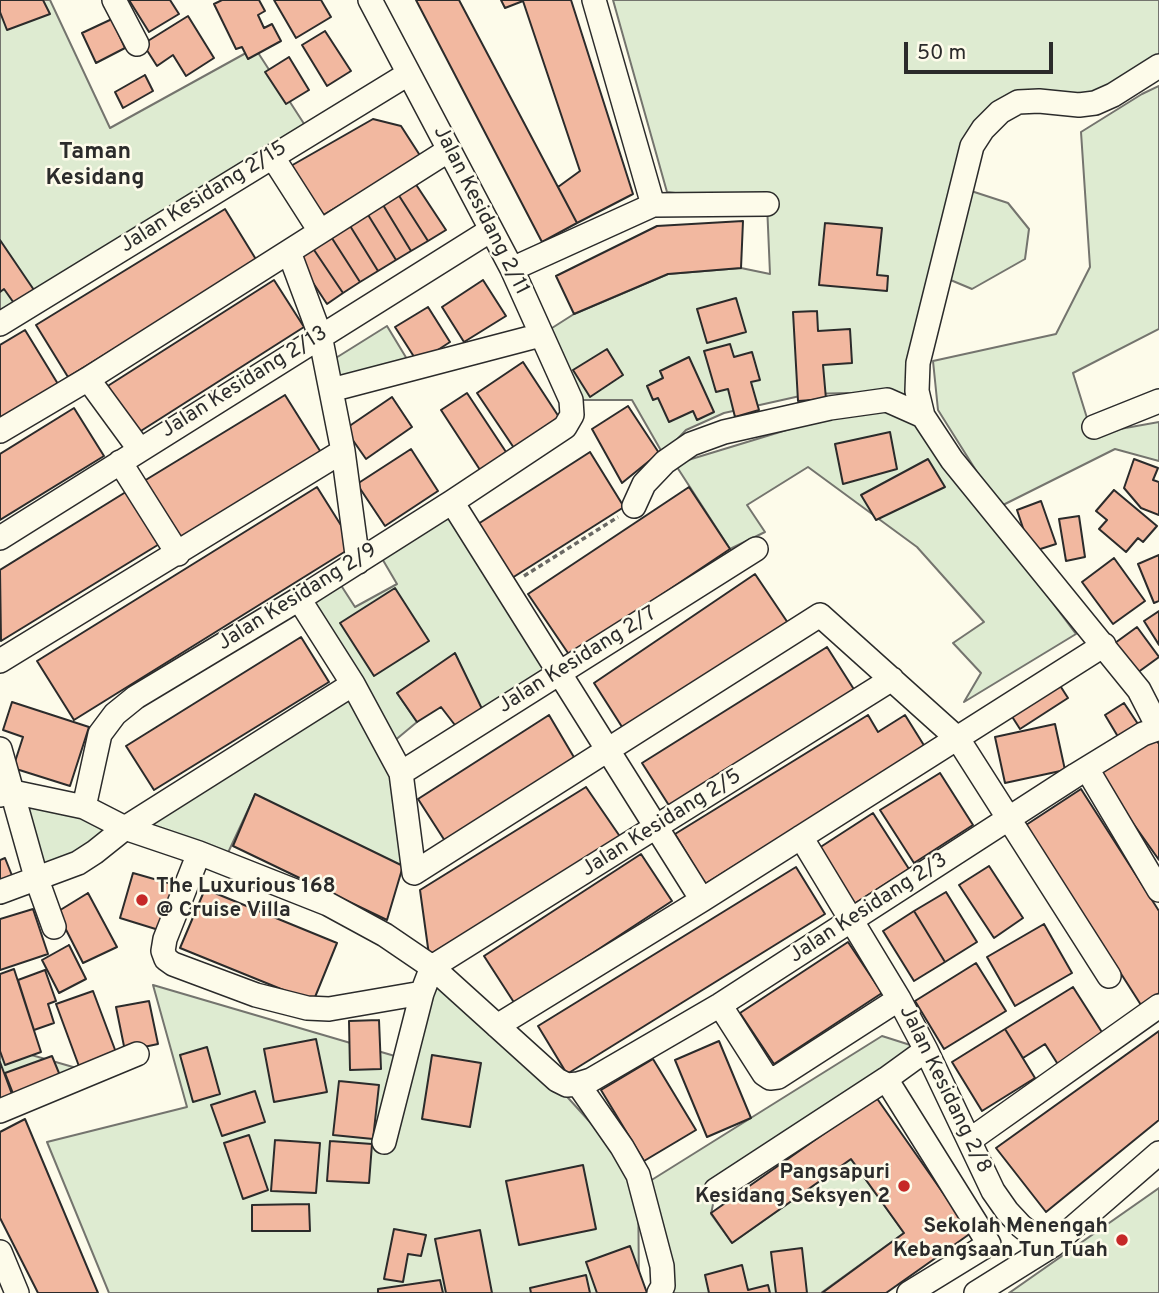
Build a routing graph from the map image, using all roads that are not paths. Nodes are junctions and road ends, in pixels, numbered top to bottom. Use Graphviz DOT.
graph roads {
  1 [pos="114,0"];
  2 [pos="370,0"];
  3 [pos="594,0"];
  4 [pos="137,44"];
  5 [pos="1159,66"];
  6 [pos="408,74"];
  7 [pos="449,150"];
  8 [pos="272,156"];
  9 [pos="767,204"];
  10 [pos="653,205"];
  11 [pos="491,230"];
  12 [pos="320,231"];
  13 [pos="289,251"];
  14 [pos="512,269"];
  15 [pos="0,324"];
  16 [pos="320,335"];
  17 [pos="541,335"];
  18 [pos="88,379"];
  19 [pos="331,390"];
  20 [pos="1159,401"];
  21 [pos="923,416"];
  22 [pos="565,427"];
  23 [pos="1094,428"];
  24 [pos="0,431"];
  25 [pos="343,451"];
  26 [pos="130,456"];
  27 [pos="452,502"];
  28 [pos="634,506"];
  29 [pos="0,538"];
  30 [pos="756,549"];
  31 [pos="178,554"];
  32 [pos="358,562"];
  33 [pos="299,598"];
  34 [pos="1104,645"];
  35 [pos="0,661"];
  36 [pos="559,673"];
  37 [pos="892,679"];
  38 [pos="354,684"];
  39 [pos="1158,729"];
  40 [pos="958,738"];
  41 [pos="0,748"];
  42 [pos="607,750"];
  43 [pos="1087,769"];
  44 [pos="401,773"];
  45 [pos="7,793"];
  46 [pos="84,807"];
  47 [pos="1010,818"];
  48 [pos="125,828"];
  49 [pos="656,828"];
  50 [pos="801,838"];
  51 [pos="200,853"];
  52 [pos="36,877"];
  53 [pos="1159,890"];
  54 [pos="0,892"];
  55 [pos="702,901"];
  56 [pos="853,919"];
  57 [pos="54,926"];
  58 [pos="432,967"];
  59 [pos="1110,976"];
  60 [pos="422,993"];
  61 [pos="900,999"];
  62 [pos="720,1005"];
  63 [pos="1159,1006"];
  64 [pos="497,1026"];
  65 [pos="926,1050"];
  66 [pos="137,1054"];
  67 [pos="886,1079"];
  68 [pos="578,1084"];
  69 [pos="0,1111"];
  70 [pos="970,1140"];
  71 [pos="384,1142"];
  72 [pos="1159,1153"];
  73 [pos="716,1190"];
  74 [pos="1054,1245"];
  75 [pos="0,1252"];
  76 [pos="18,1293"];
  77 [pos="659,1293"];
  78 [pos="909,1293"];
  79 [pos="976,1293"];
  1 -- 4 [label="street"];
  2 -- 6 [label="street, Jalan Kesidang 2/11"];
  3 -- 10 [label="street"];
  5 -- 21 [label="street"];
  6 -- 7 [label="street, Jalan Kesidang 2/11"];
  6 -- 8 [label="street, Jalan Kesidang 2/15"];
  7 -- 11 [label="street, Jalan Kesidang 2/11"];
  7 -- 12 [label="street"];
  8 -- 12 [label="street"];
  8 -- 15 [label="street, Jalan Kesidang 2/15"];
  9 -- 10 [label="street"];
  10 -- 14 [label="street"];
  11 -- 14 [label="street, Jalan Kesidang 2/11"];
  11 -- 16 [label="street, Jalan Kesidang 2/13"];
  12 -- 13 [label="street"];
  13 -- 16 [label="street"];
  13 -- 18 [label="street"];
  14 -- 17 [label="street, Jalan Kesidang 2/11"];
  16 -- 19 [label="street"];
  16 -- 26 [label="street, Jalan Kesidang 2/13"];
  17 -- 19 [label="street"];
  17 -- 22 [label="street, Jalan Kesidang 2/11"];
  18 -- 24 [label="street"];
  18 -- 26 [label="street"];
  19 -- 25 [label="street"];
  20 -- 23 [label="street"];
  21 -- 28 [label="street"];
  21 -- 34 [label="street"];
  22 -- 27 [label="street, Jalan Kesidang 2/9"];
  25 -- 31 [label="street"];
  25 -- 32 [label="street"];
  26 -- 29 [label="street, Jalan Kesidang 2/13"];
  26 -- 31 [label="street"];
  27 -- 32 [label="street, Jalan Kesidang 2/9"];
  27 -- 36 [label="street"];
  30 -- 36 [label="street, Jalan Kesidang 2/7"];
  31 -- 35 [label="street"];
  32 -- 33 [label="street, Jalan Kesidang 2/9"];
  33 -- 38 [label="street"];
  33 -- 46 [label="street, Jalan Kesidang 2/9"];
  34 -- 39 [label="street"];
  34 -- 40 [label="street"];
  36 -- 42 [label="street"];
  36 -- 44 [label="street, Jalan Kesidang 2/7"];
  37 -- 40 [label="street"];
  37 -- 42 [label="street"];
  37 -- 49 [label="street, Jalan Kesidang 2/5"];
  38 -- 44 [label="street"];
  38 -- 48 [label="street"];
  39 -- 43 [label="street, Jalan Kesidang 2/3"];
  40 -- 47 [label="street"];
  40 -- 50 [label="street"];
  41 -- 45 [label="street"];
  42 -- 44 [label="street"];
  42 -- 49 [label="street"];
  43 -- 47 [label="street, Jalan Kesidang 2/3"];
  43 -- 53 [label="street"];
  45 -- 46 [label="street"];
  45 -- 52 [label="street"];
  46 -- 48 [label="street"];
  47 -- 56 [label="street, Jalan Kesidang 2/3"];
  47 -- 59 [label="street"];
  48 -- 51 [label="street"];
  48 -- 52 [label="street"];
  49 -- 55 [label="street"];
  49 -- 58 [label="street, Jalan Kesidang 2/5"];
  50 -- 55 [label="street"];
  50 -- 56 [label="street, Jalan Kesidang 2/8"];
  51 -- 58 [label="street"];
  51 -- 60 [label="street"];
  52 -- 54 [label="street"];
  52 -- 57 [label="street"];
  55 -- 64 [label="street"];
  56 -- 61 [label="street, Jalan Kesidang 2/8"];
  56 -- 62 [label="street, Jalan Kesidang 2/3"];
  58 -- 60 [label="street"];
  58 -- 64 [label="street"];
  60 -- 71 [label="street"];
  61 -- 62 [label="street"];
  61 -- 65 [label="street, Jalan Kesidang 2/8"];
  62 -- 68 [label="street, Jalan Kesidang 2/3"];
  63 -- 70 [label="street"];
  64 -- 68 [label="street"];
  65 -- 67 [label="street"];
  65 -- 70 [label="street, Jalan Kesidang 2/8"];
  66 -- 69 [label="street"];
  67 -- 73 [label="street"];
  67 -- 78 [label="street"];
  68 -- 77 [label="street"];
  70 -- 74 [label="street, Jalan Kesidang 2/8"];
  72 -- 74 [label="street"];
  74 -- 79 [label="street"];
  75 -- 76 [label="street"];
}
